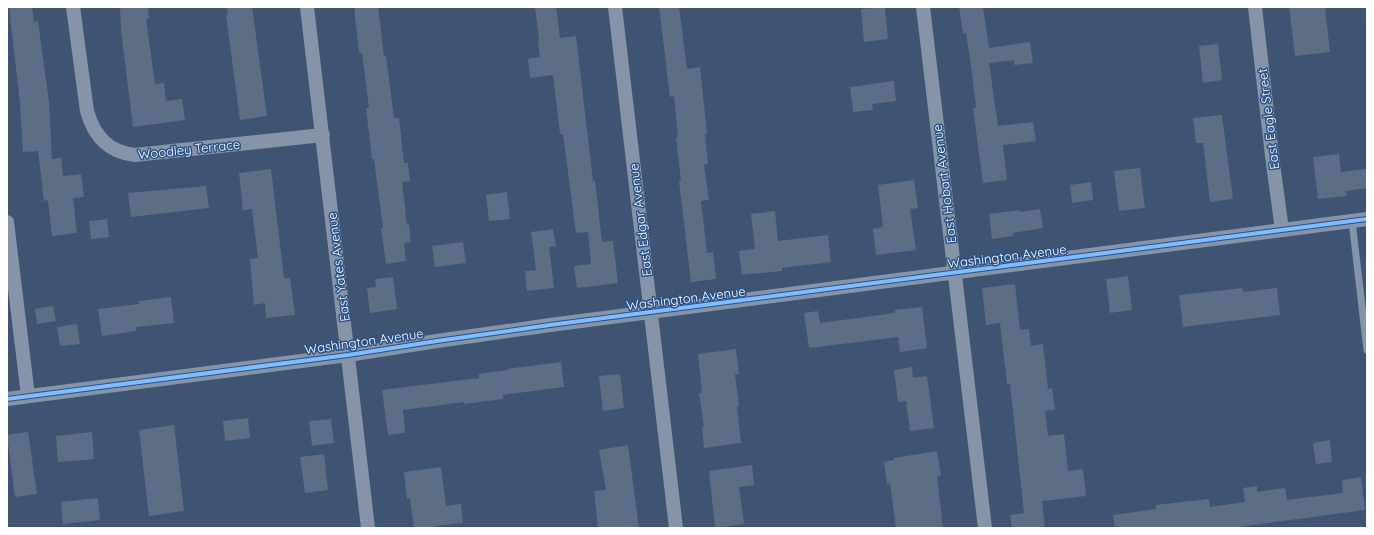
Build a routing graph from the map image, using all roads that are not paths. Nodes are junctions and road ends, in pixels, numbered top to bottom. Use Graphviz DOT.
graph roads {
  1 [pos="73,7"];
  2 [pos="308,7"];
  3 [pos="615,7"];
  4 [pos="923,7"];
  5 [pos="1255,7"];
  6 [pos="323,135"];
  7 [pos="1367,219"];
  8 [pos="1352,221"];
  9 [pos="7,222"];
  10 [pos="1282,230"];
  11 [pos="955,273"];
  12 [pos="651,313"];
  13 [pos="1367,350"];
  14 [pos="348,355"];
  15 [pos="28,396"];
  16 [pos="7,399"];
  17 [pos="368,528"];
  18 [pos="676,528"];
  19 [pos="985,528"];
  1 -- 6 [label="street, Woodley Terrace"];
  2 -- 6 [label="street, East Yates Avenue"];
  3 -- 12 [label="street, East Edgar Avenue"];
  4 -- 11 [label="street, East Hobart Avenue"];
  5 -- 10 [label="street, East Eagle Street"];
  6 -- 14 [label="street, East Yates Avenue"];
  7 -- 8 [label="street, Washington Avenue"];
  8 -- 10 [label="street, Washington Avenue"];
  8 -- 13 [label="lane"];
  9 -- 15 [label="street"];
  10 -- 11 [label="street, Washington Avenue"];
  11 -- 12 [label="street, Washington Avenue"];
  11 -- 19 [label="street, East Hobart Avenue"];
  12 -- 14 [label="street, Washington Avenue"];
  12 -- 18 [label="street, East Edgar Avenue"];
  14 -- 15 [label="street, Washington Avenue"];
  14 -- 17 [label="street, East Yates Avenue"];
  15 -- 16 [label="street, Washington Avenue"];
}
